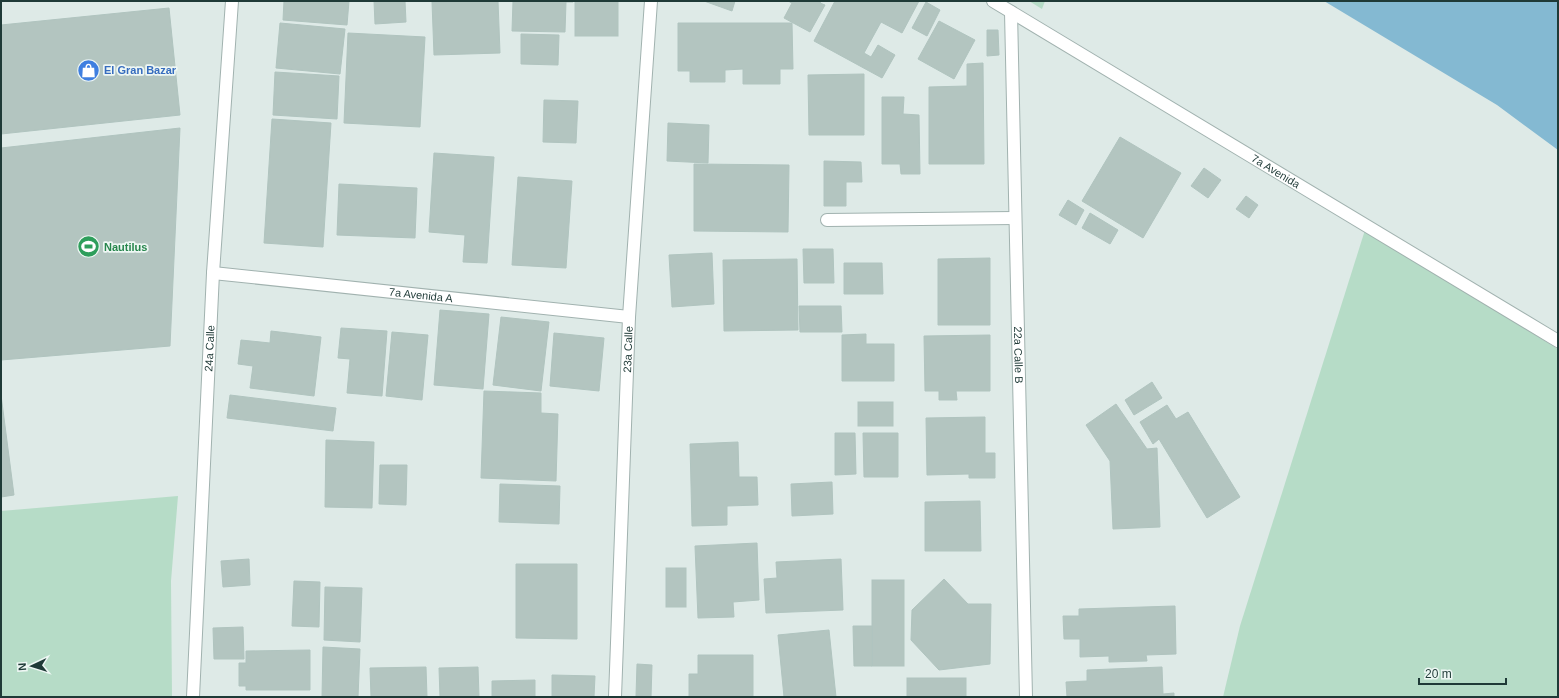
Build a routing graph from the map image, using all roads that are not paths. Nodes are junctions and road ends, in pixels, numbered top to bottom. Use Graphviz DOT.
graph roads {
  1 [pos="232,1"];
  2 [pos="651,1"];
  3 [pos="993,1"];
  4 [pos="1011,12"];
  5 [pos="1015,218"];
  6 [pos="827,220"];
  7 [pos="213,273"];
  8 [pos="629,317"];
  9 [pos="1558,341"];
  10 [pos="193,697"];
  11 [pos="615,697"];
  12 [pos="1026,697"];
  1 -- 7 [label="street, 24a Calle"];
  2 -- 8 [label="street, 23a Calle"];
  3 -- 4 [label="street, 7a Avenida"];
  4 -- 5 [label="street, 22a Calle B"];
  4 -- 9 [label="street, 7a Avenida"];
  5 -- 6 [label="street"];
  5 -- 12 [label="street, 22a Calle B"];
  7 -- 8 [label="street, 7a Avenida A"];
  7 -- 10 [label="street, 24a Calle"];
  8 -- 11 [label="street, 23a Calle"];
}
